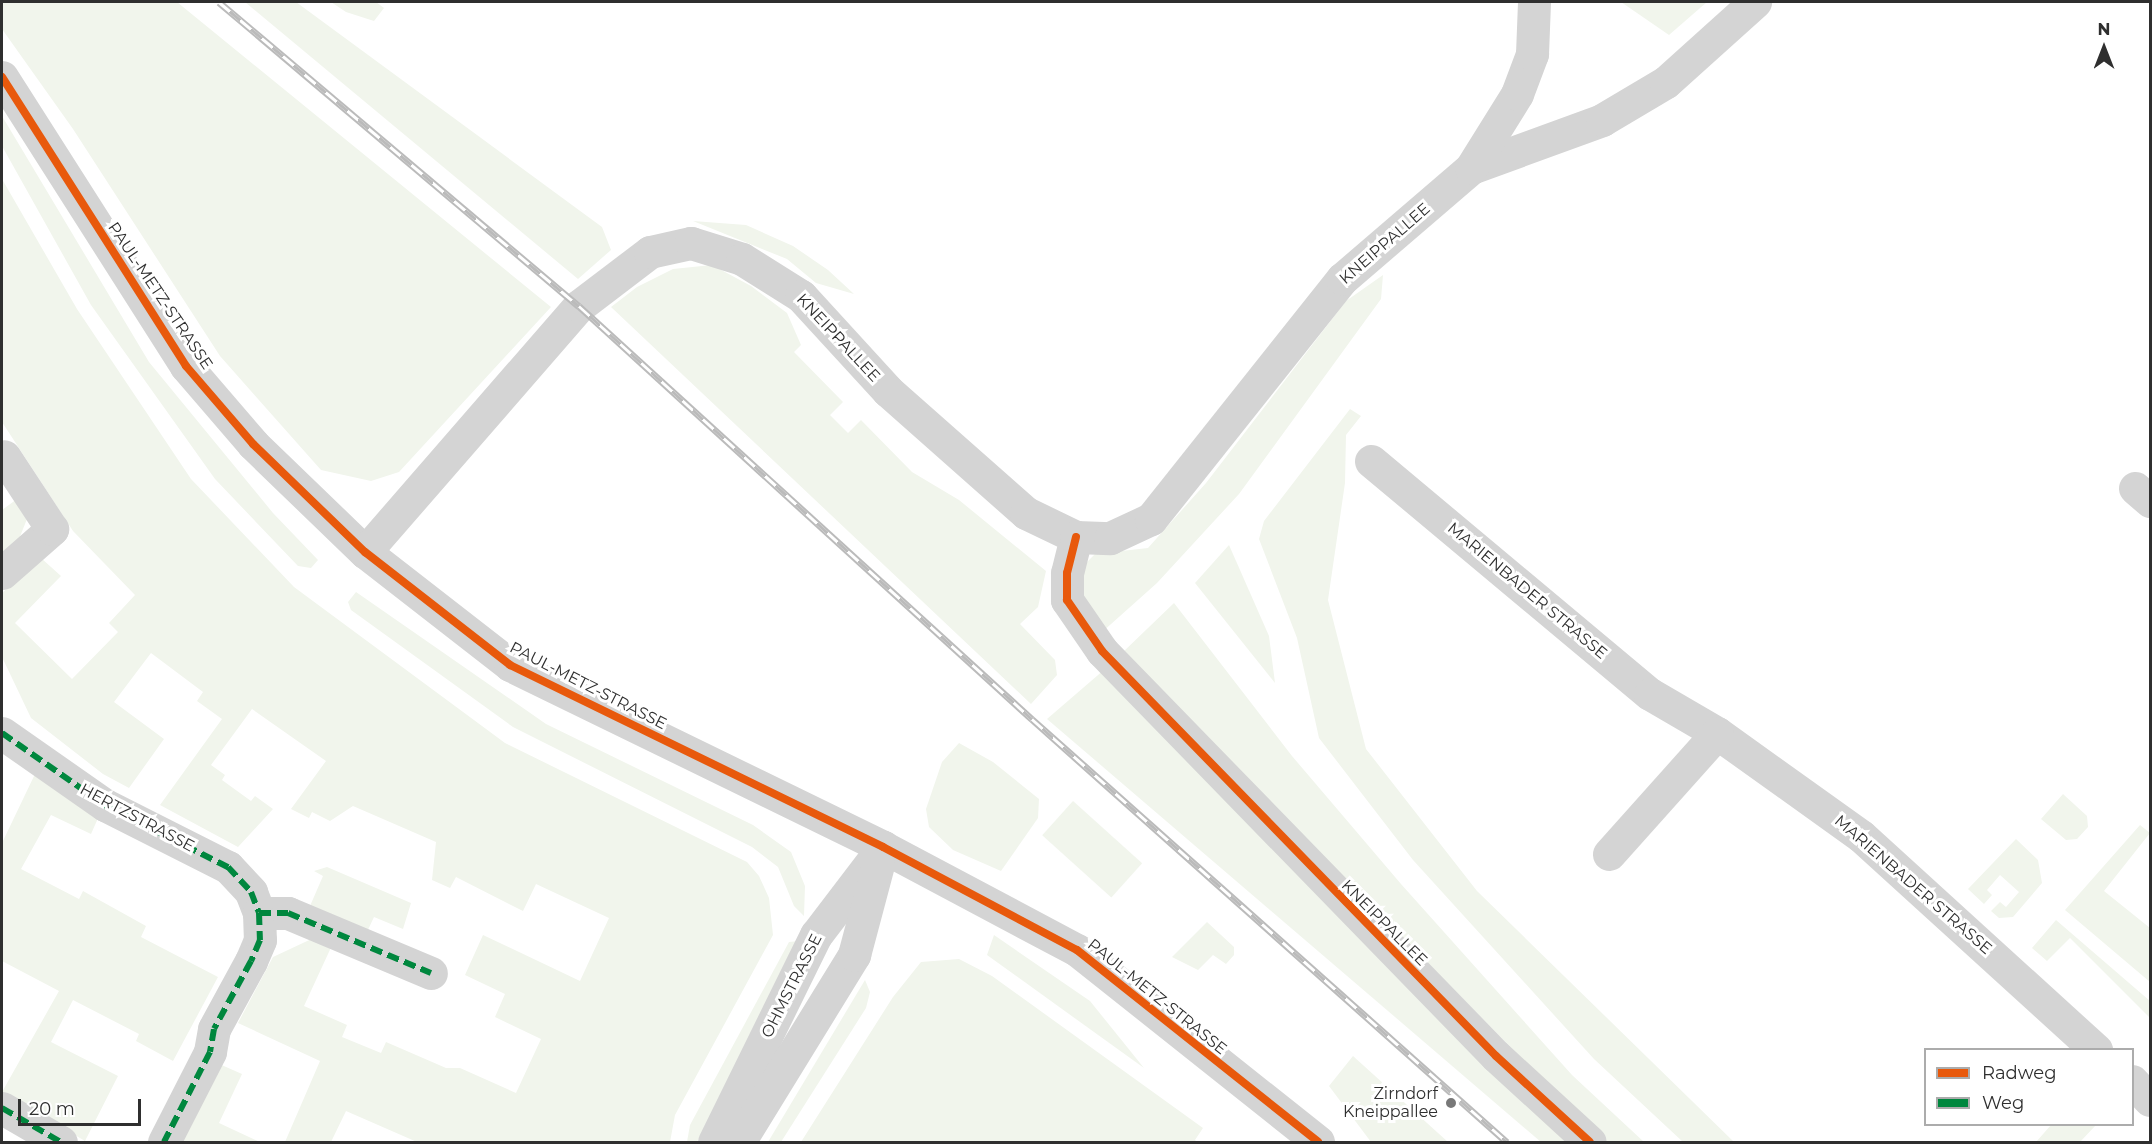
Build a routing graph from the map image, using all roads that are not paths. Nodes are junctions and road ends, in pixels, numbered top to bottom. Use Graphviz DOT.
graph roads {
  1 [pos="1534,2"];
  2 [pos="1755,2"];
  3 [pos="2,77"];
  4 [pos="1471,168"];
  5 [pos="4,456"];
  6 [pos="1371,461"];
  7 [pos="1076,537"];
  8 [pos="365,552"];
  9 [pos="2,573"];
  10 [pos="2,733"];
  11 [pos="1717,733"];
  12 [pos="883,847"];
  13 [pos="1609,854"];
  14 [pos="259,913"];
  15 [pos="431,973"];
  16 [pos="2094,1048"];
  17 [pos="2134,1082"];
  18 [pos="2151,1100"];
  19 [pos="2,1108"];
  20 [pos="61,1143"];
  21 [pos="164,1143"];
  22 [pos="714,1143"];
  23 [pos="739,1143"];
  24 [pos="1318,1143"];
  25 [pos="1590,1143"];
  1 -- 4 [label="street, KNEIPPALLEE"];
  2 -- 4 [label="street"];
  3 -- 8 [label="street, PAUL-METZ-STRASSE"];
  4 -- 7 [label="street, KNEIPPALLEE"];
  5 -- 9 [label="street"];
  6 -- 11 [label="street, MARIENBADER STRASSE"];
  7 -- 8 [label="street, KNEIPPALLEE"];
  7 -- 25 [label="street, KNEIPPALLEE"];
  8 -- 12 [label="street, PAUL-METZ-STRASSE"];
  10 -- 14 [label="street, HERTZSTRASSE"];
  11 -- 13 [label="street"];
  11 -- 16 [label="street, MARIENBADER STRASSE"];
  12 -- 22 [label="street, OHMSTRASSE"];
  12 -- 23 [label="street, OHMSTRASSE"];
  12 -- 24 [label="street, PAUL-METZ-STRASSE"];
  14 -- 15 [label="street"];
  14 -- 21 [label="street, HERTZSTRASSE"];
  17 -- 18 [label="street"];
  19 -- 20 [label="street"];
}
